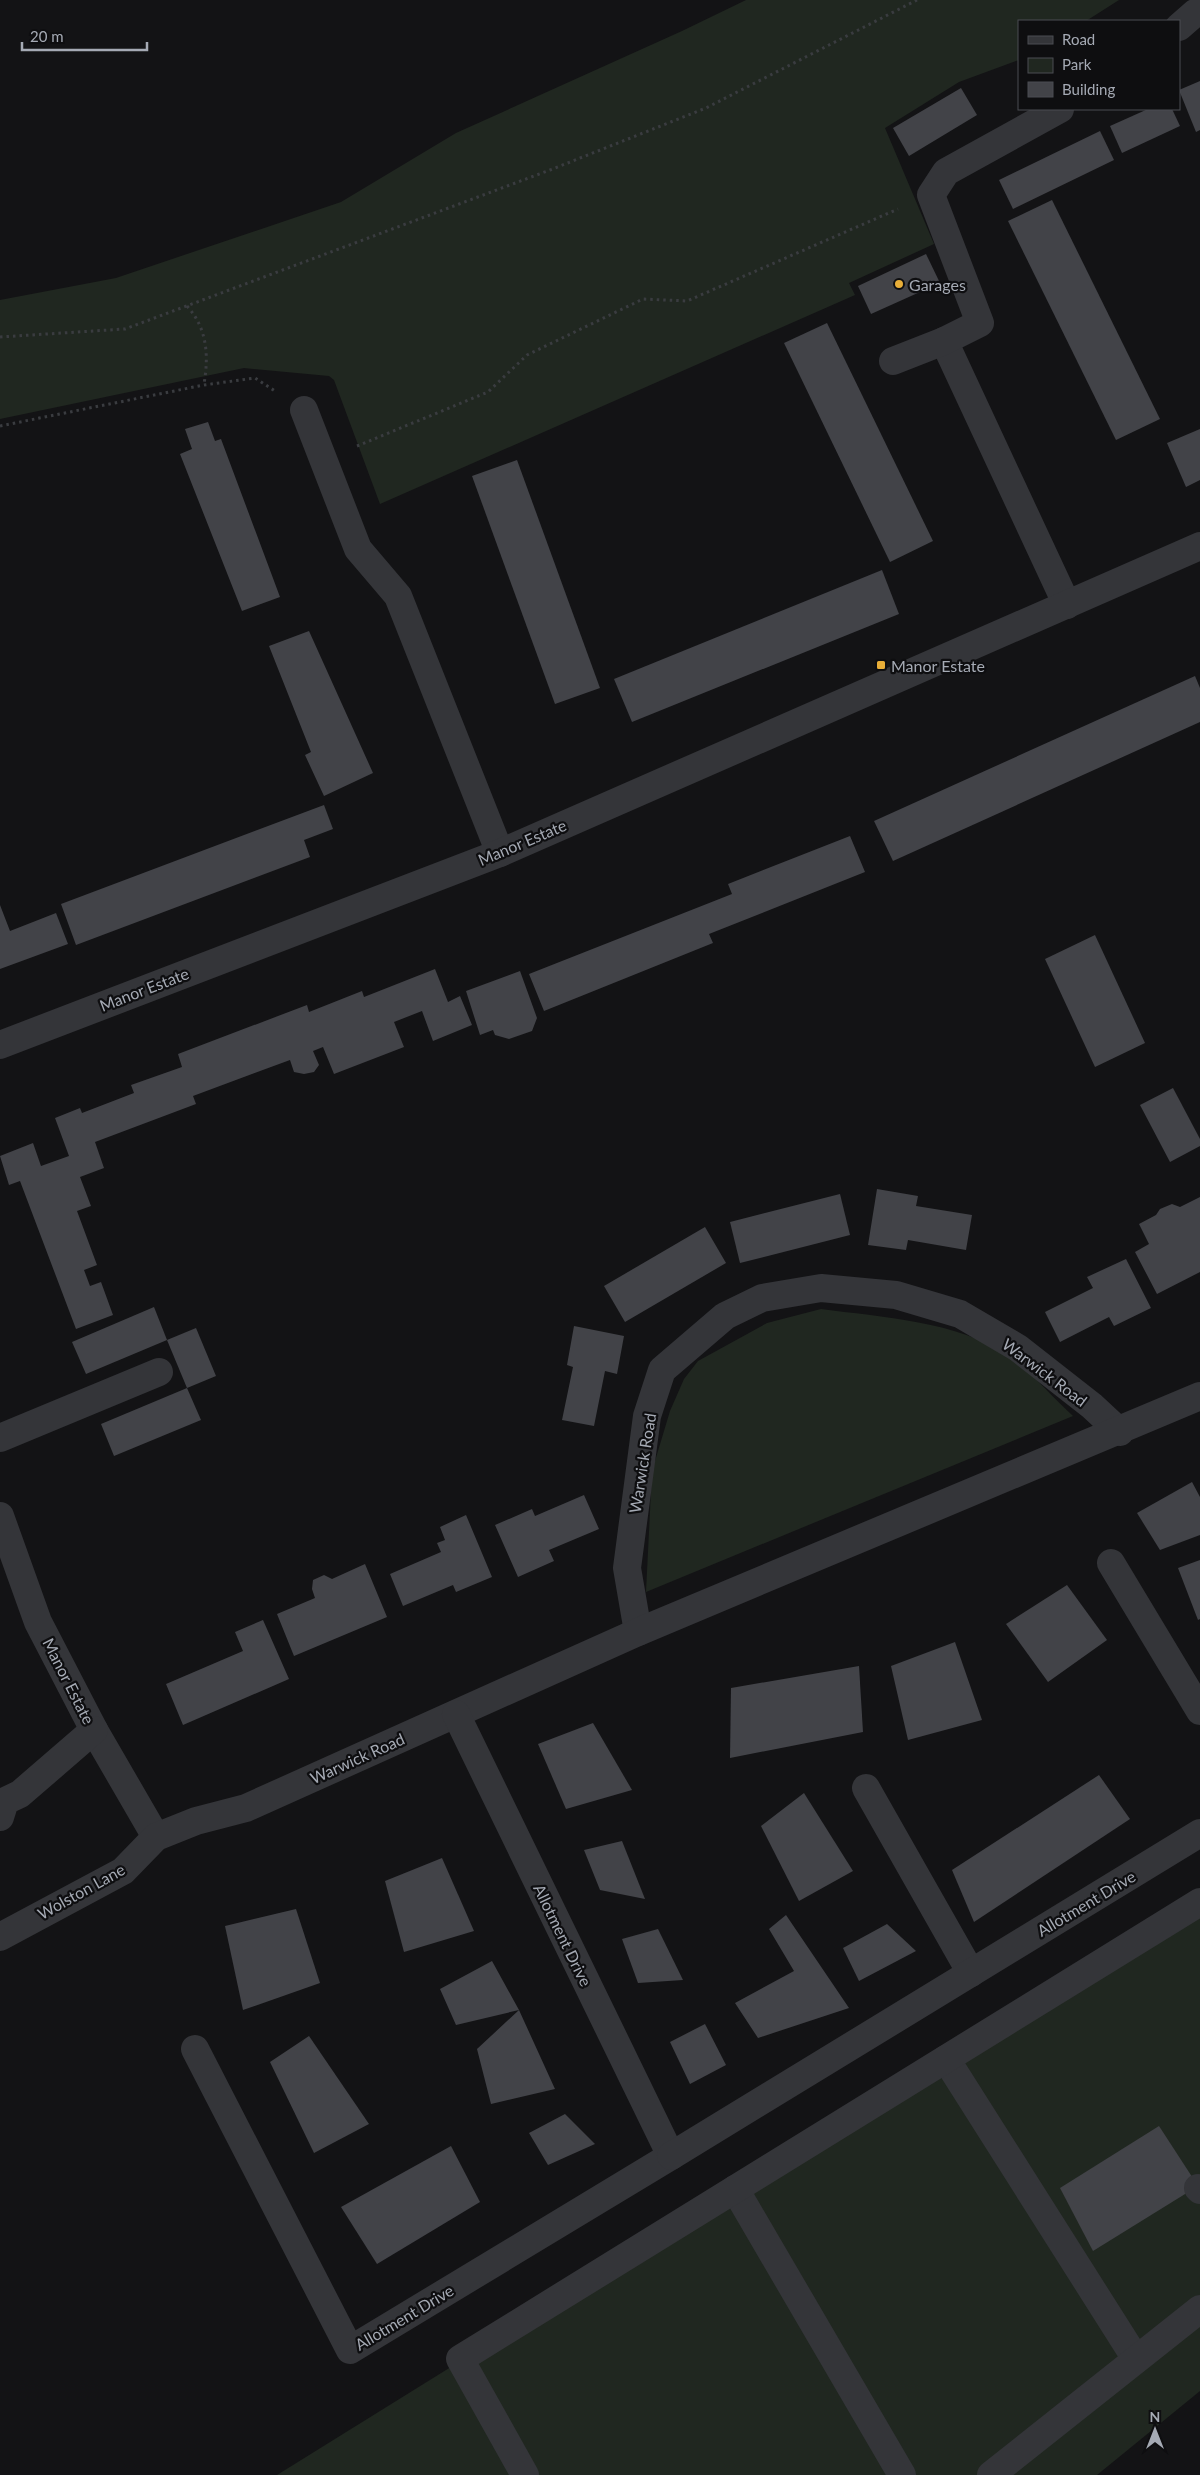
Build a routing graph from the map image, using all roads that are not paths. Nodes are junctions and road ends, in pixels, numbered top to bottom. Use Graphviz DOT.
graph roads {
  1 [pos="1058,110"];
  2 [pos="944,341"];
  3 [pos="893,361"];
  4 [pos="304,410"];
  5 [pos="1200,546"];
  6 [pos="1067,604"];
  7 [pos="500,853"];
  8 [pos="0,1045"];
  9 [pos="159,1372"];
  10 [pos="1200,1396"];
  11 [pos="1120,1432"];
  12 [pos="0,1438"];
  13 [pos="0,1516"];
  14 [pos="1111,1563"];
  15 [pos="638,1632"];
  16 [pos="1200,1711"];
  17 [pos="456,1714"];
  18 [pos="94,1730"];
  19 [pos="866,1788"];
  20 [pos="0,1817"];
  21 [pos="1200,1833"];
  22 [pos="156,1836"];
  23 [pos="1200,1902"];
  24 [pos="0,1937"];
  25 [pos="971,1973"];
  26 [pos="194,2049"];
  27 [pos="946,2058"];
  28 [pos="671,2156"];
  29 [pos="735,2189"];
  30 [pos="1200,2309"];
  31 [pos="1136,2359"];
  32 [pos="525,2475"];
  33 [pos="902,2475"];
  34 [pos="991,2475"];
  1 -- 2 [label="street"];
  2 -- 3 [label="street"];
  2 -- 6 [label="street"];
  4 -- 7 [label="street"];
  5 -- 6 [label="street, Manor Estate"];
  6 -- 7 [label="street, Manor Estate"];
  7 -- 8 [label="street, Manor Estate"];
  9 -- 12 [label="street"];
  10 -- 11 [label="street, Warwick Road"];
  11 -- 15 [label="street, Warwick Road"];
  11 -- 15 [label="street, Warwick Road"];
  13 -- 18 [label="street, Manor Estate"];
  14 -- 16 [label="street"];
  15 -- 17 [label="street, Warwick Road"];
  17 -- 22 [label="street, Warwick Road"];
  17 -- 28 [label="street, Allotment Drive"];
  18 -- 20 [label="street"];
  18 -- 22 [label="street, Manor Estate"];
  19 -- 25 [label="street"];
  21 -- 25 [label="street, Allotment Drive"];
  22 -- 24 [label="street, Wolston Lane"];
  23 -- 27 [label="street"];
  25 -- 28 [label="street, Allotment Drive"];
  26 -- 28 [label="street, Allotment Drive"];
  27 -- 29 [label="street"];
  27 -- 31 [label="street"];
  29 -- 32 [label="street"];
  29 -- 33 [label="street"];
  30 -- 31 [label="street"];
  31 -- 34 [label="street"];
}
